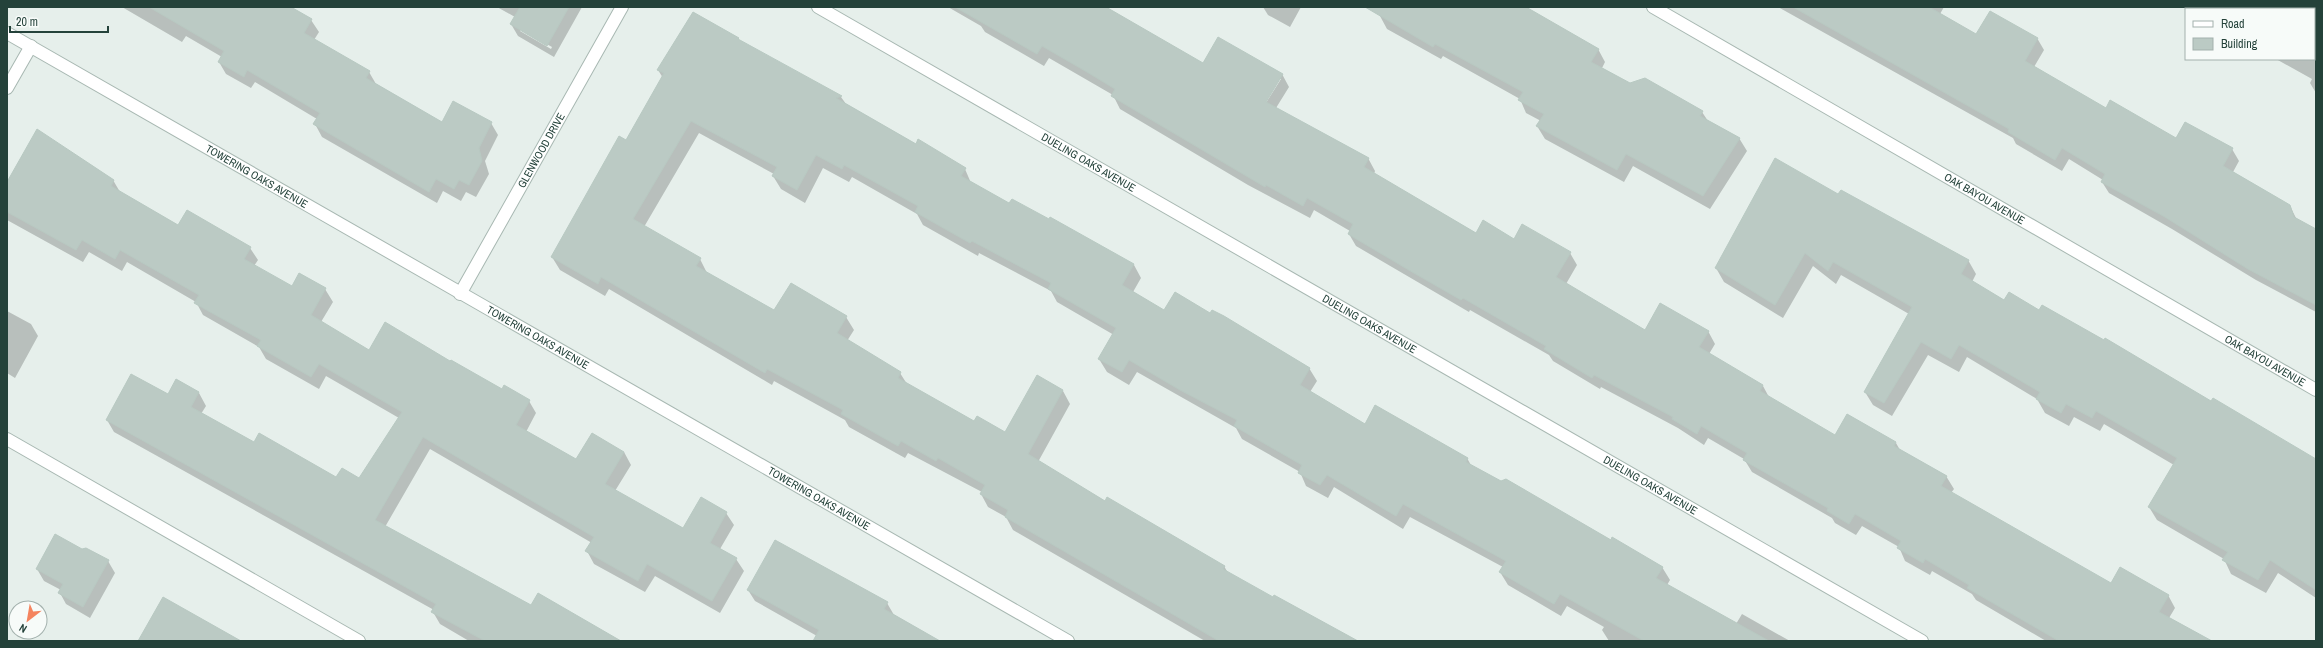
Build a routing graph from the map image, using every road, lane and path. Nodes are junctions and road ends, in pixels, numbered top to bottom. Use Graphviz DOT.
graph roads {
  1 [pos="622,7"];
  2 [pos="818,7"];
  3 [pos="1653,7"];
  4 [pos="7,33"];
  5 [pos="30,46"];
  6 [pos="7,88"];
  7 [pos="460,294"];
  8 [pos="2316,390"];
  9 [pos="7,439"];
  10 [pos="359,641"];
  11 [pos="1068,641"];
  12 [pos="1922,641"];
  1 -- 7 [label="street, GLENWOOD DRIVE"];
  2 -- 12 [label="street, DUELING OAKS AVENUE"];
  3 -- 8 [label="street, OAK BAYOU AVENUE"];
  4 -- 5 [label="street, TOWERING OAKS AVENUE"];
  5 -- 6 [label="street"];
  5 -- 7 [label="street, TOWERING OAKS AVENUE"];
  7 -- 11 [label="street, TOWERING OAKS AVENUE"];
  9 -- 10 [label="street"];
}
